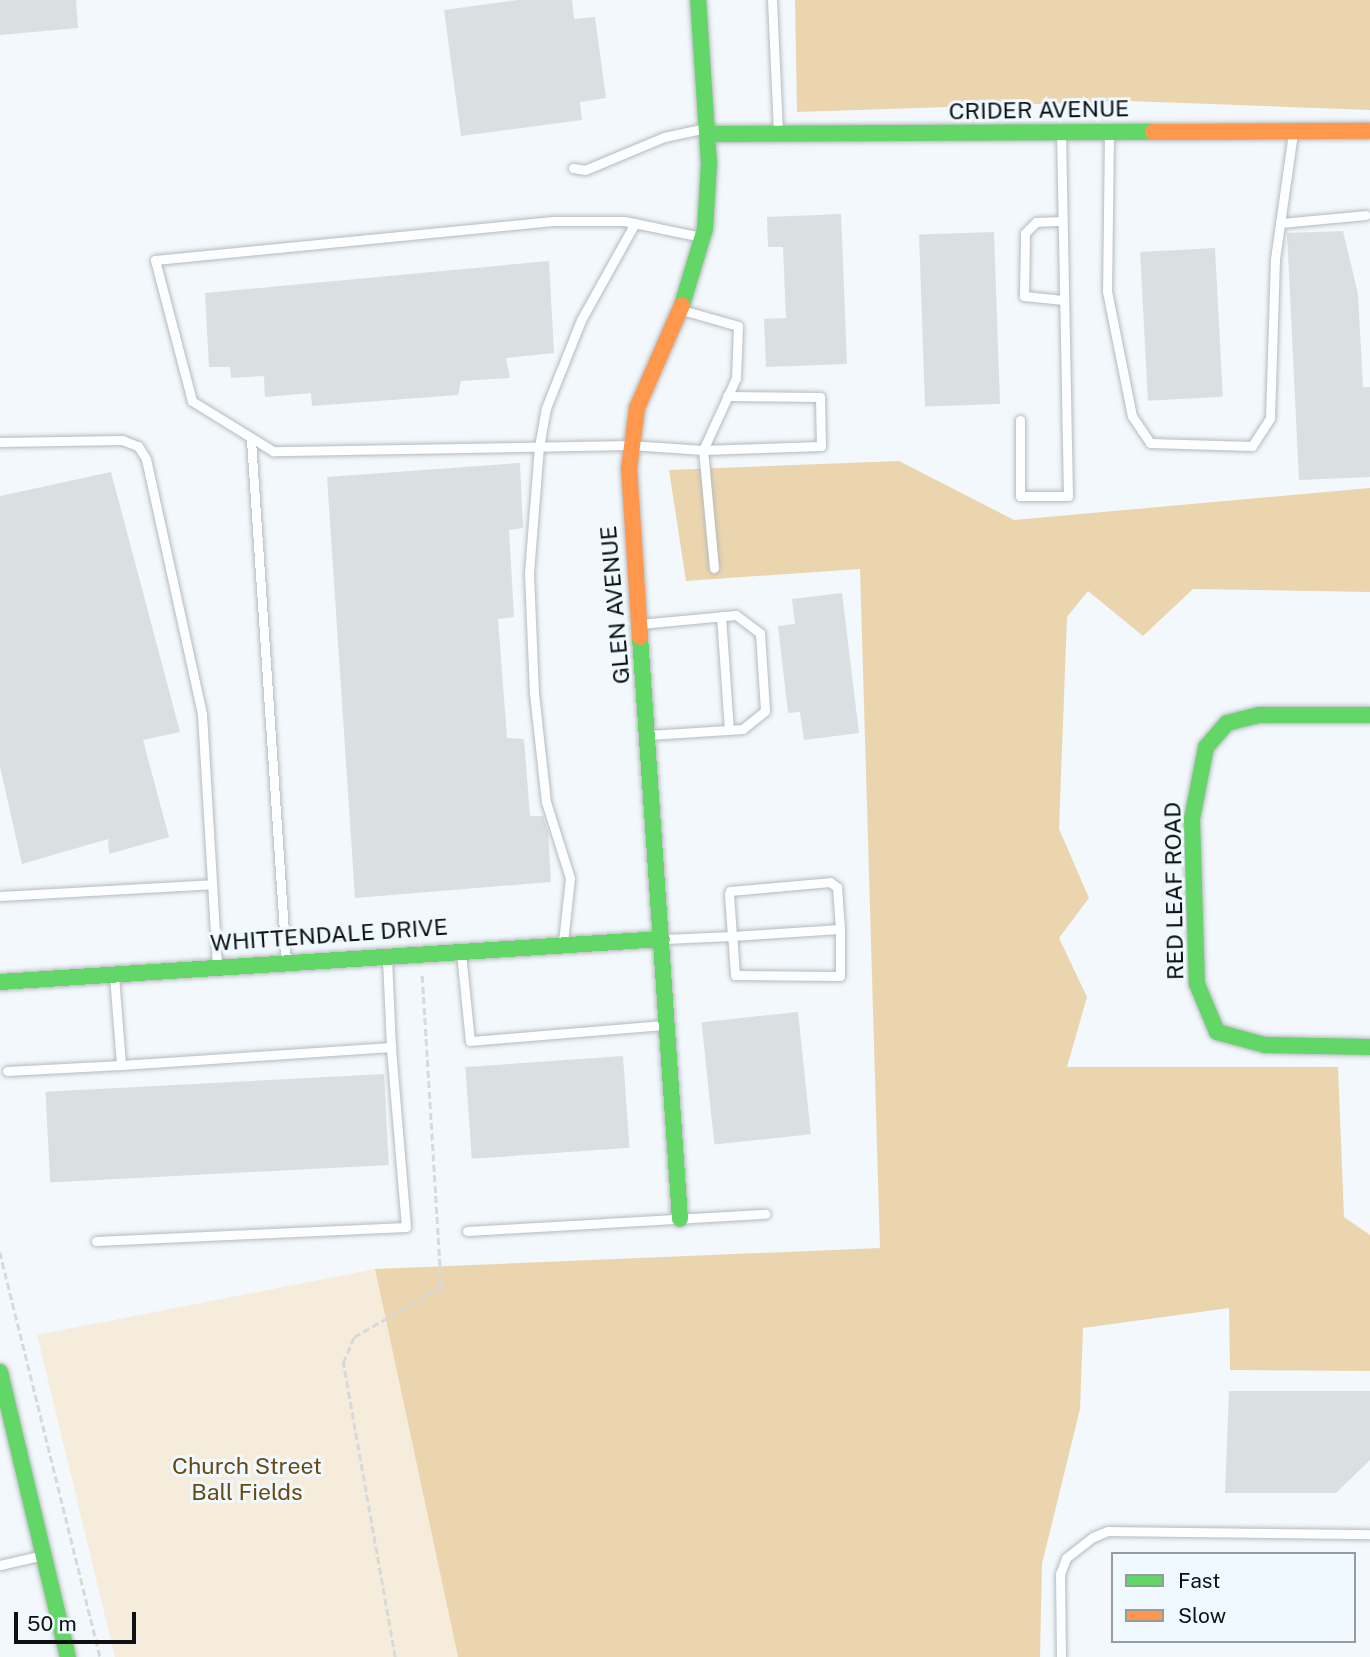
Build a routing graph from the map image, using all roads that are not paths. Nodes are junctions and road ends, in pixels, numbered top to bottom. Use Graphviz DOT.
graph roads {
  1 [pos="698,0"];
  2 [pos="772,0"];
  3 [pos="708,131"];
  4 [pos="1293,131"];
  5 [pos="1370,131"];
  6 [pos="1061,132"];
  7 [pos="1109,132"];
  8 [pos="779,134"];
  9 [pos="573,168"];
  10 [pos="1366,215"];
  11 [pos="1061,221"];
  12 [pos="635,223"];
  13 [pos="1280,223"];
  14 [pos="704,237"];
  15 [pos="1063,300"];
  16 [pos="680,309"];
  17 [pos="727,396"];
  18 [pos="1020,420"];
  19 [pos="251,440"];
  20 [pos="0,442"];
  21 [pos="630,445"];
  22 [pos="539,447"];
  23 [pos="703,450"];
  24 [pos="713,568"];
  25 [pos="721,617"];
  26 [pos="640,624"];
  27 [pos="1370,715"];
  28 [pos="729,730"];
  29 [pos="649,735"];
  30 [pos="212,884"];
  31 [pos="0,895"];
  32 [pos="840,929"];
  33 [pos="732,936"];
  34 [pos="662,939"];
  35 [pos="563,942"];
  36 [pos="460,948"];
  37 [pos="387,953"];
  38 [pos="286,961"];
  39 [pos="217,966"];
  40 [pos="113,973"];
  41 [pos="0,982"];
  42 [pos="666,1025"];
  43 [pos="391,1047"];
  44 [pos="1370,1047"];
  45 [pos="121,1065"];
  46 [pos="7,1071"];
  47 [pos="766,1214"];
  48 [pos="680,1219"];
  49 [pos="467,1231"];
  50 [pos="96,1241"];
  51 [pos="0,1372"];
  52 [pos="6,1422"];
  53 [pos="1370,1534"];
  54 [pos="44,1555"];
  55 [pos="0,1564"];
  56 [pos="68,1657"];
  57 [pos="1061,1657"];
  1 -- 3 [label="street, GLEN AVENUE"];
  2 -- 8 [label="lane"];
  3 -- 8 [label="street, CRIDER AVENUE"];
  3 -- 9 [label="lane"];
  3 -- 14 [label="street, GLEN AVENUE"];
  4 -- 5 [label="street, CRIDER AVENUE"];
  4 -- 7 [label="street, CRIDER AVENUE"];
  4 -- 13 [label="lane"];
  6 -- 7 [label="street, CRIDER AVENUE"];
  6 -- 8 [label="street, CRIDER AVENUE"];
  6 -- 11 [label="lane"];
  7 -- 13 [label="lane"];
  10 -- 13 [label="lane"];
  11 -- 15 [label="lane"];
  11 -- 15 [label="lane"];
  12 -- 14 [label="lane"];
  12 -- 19 [label="lane"];
  12 -- 22 [label="lane"];
  14 -- 16 [label="street, GLEN AVENUE"];
  15 -- 18 [label="lane"];
  16 -- 17 [label="lane"];
  16 -- 21 [label="street, GLEN AVENUE"];
  17 -- 23 [label="lane"];
  17 -- 23 [label="lane"];
  19 -- 22 [label="lane"];
  19 -- 38 [label="lane"];
  20 -- 30 [label="lane"];
  21 -- 22 [label="lane"];
  21 -- 23 [label="lane"];
  21 -- 26 [label="street, GLEN AVENUE"];
  22 -- 35 [label="lane"];
  23 -- 24 [label="lane"];
  25 -- 26 [label="lane"];
  25 -- 28 [label="lane"];
  25 -- 28 [label="lane"];
  26 -- 29 [label="street, GLEN AVENUE"];
  27 -- 44 [label="street, RED LEAF ROAD"];
  28 -- 29 [label="lane"];
  29 -- 34 [label="street, GLEN AVENUE"];
  30 -- 31 [label="lane"];
  30 -- 39 [label="lane"];
  32 -- 33 [label="lane"];
  32 -- 33 [label="lane"];
  32 -- 33 [label="lane"];
  33 -- 34 [label="lane"];
  34 -- 35 [label="street, WHITTENDALE DRIVE"];
  34 -- 42 [label="street, GLEN AVENUE"];
  35 -- 36 [label="street, WHITTENDALE DRIVE"];
  36 -- 37 [label="street, WHITTENDALE DRIVE"];
  36 -- 42 [label="lane"];
  37 -- 38 [label="street, WHITTENDALE DRIVE"];
  37 -- 43 [label="lane"];
  38 -- 39 [label="street, WHITTENDALE DRIVE"];
  39 -- 40 [label="street, WHITTENDALE DRIVE"];
  40 -- 41 [label="street, WHITTENDALE DRIVE"];
  40 -- 45 [label="lane"];
  42 -- 48 [label="street, GLEN AVENUE"];
  43 -- 45 [label="lane"];
  43 -- 50 [label="lane"];
  45 -- 46 [label="lane"];
  47 -- 48 [label="lane"];
  48 -- 49 [label="lane"];
  51 -- 52 [label="street"];
  52 -- 54 [label="street"];
  53 -- 57 [label="lane"];
  54 -- 55 [label="lane"];
  54 -- 56 [label="street"];
}
